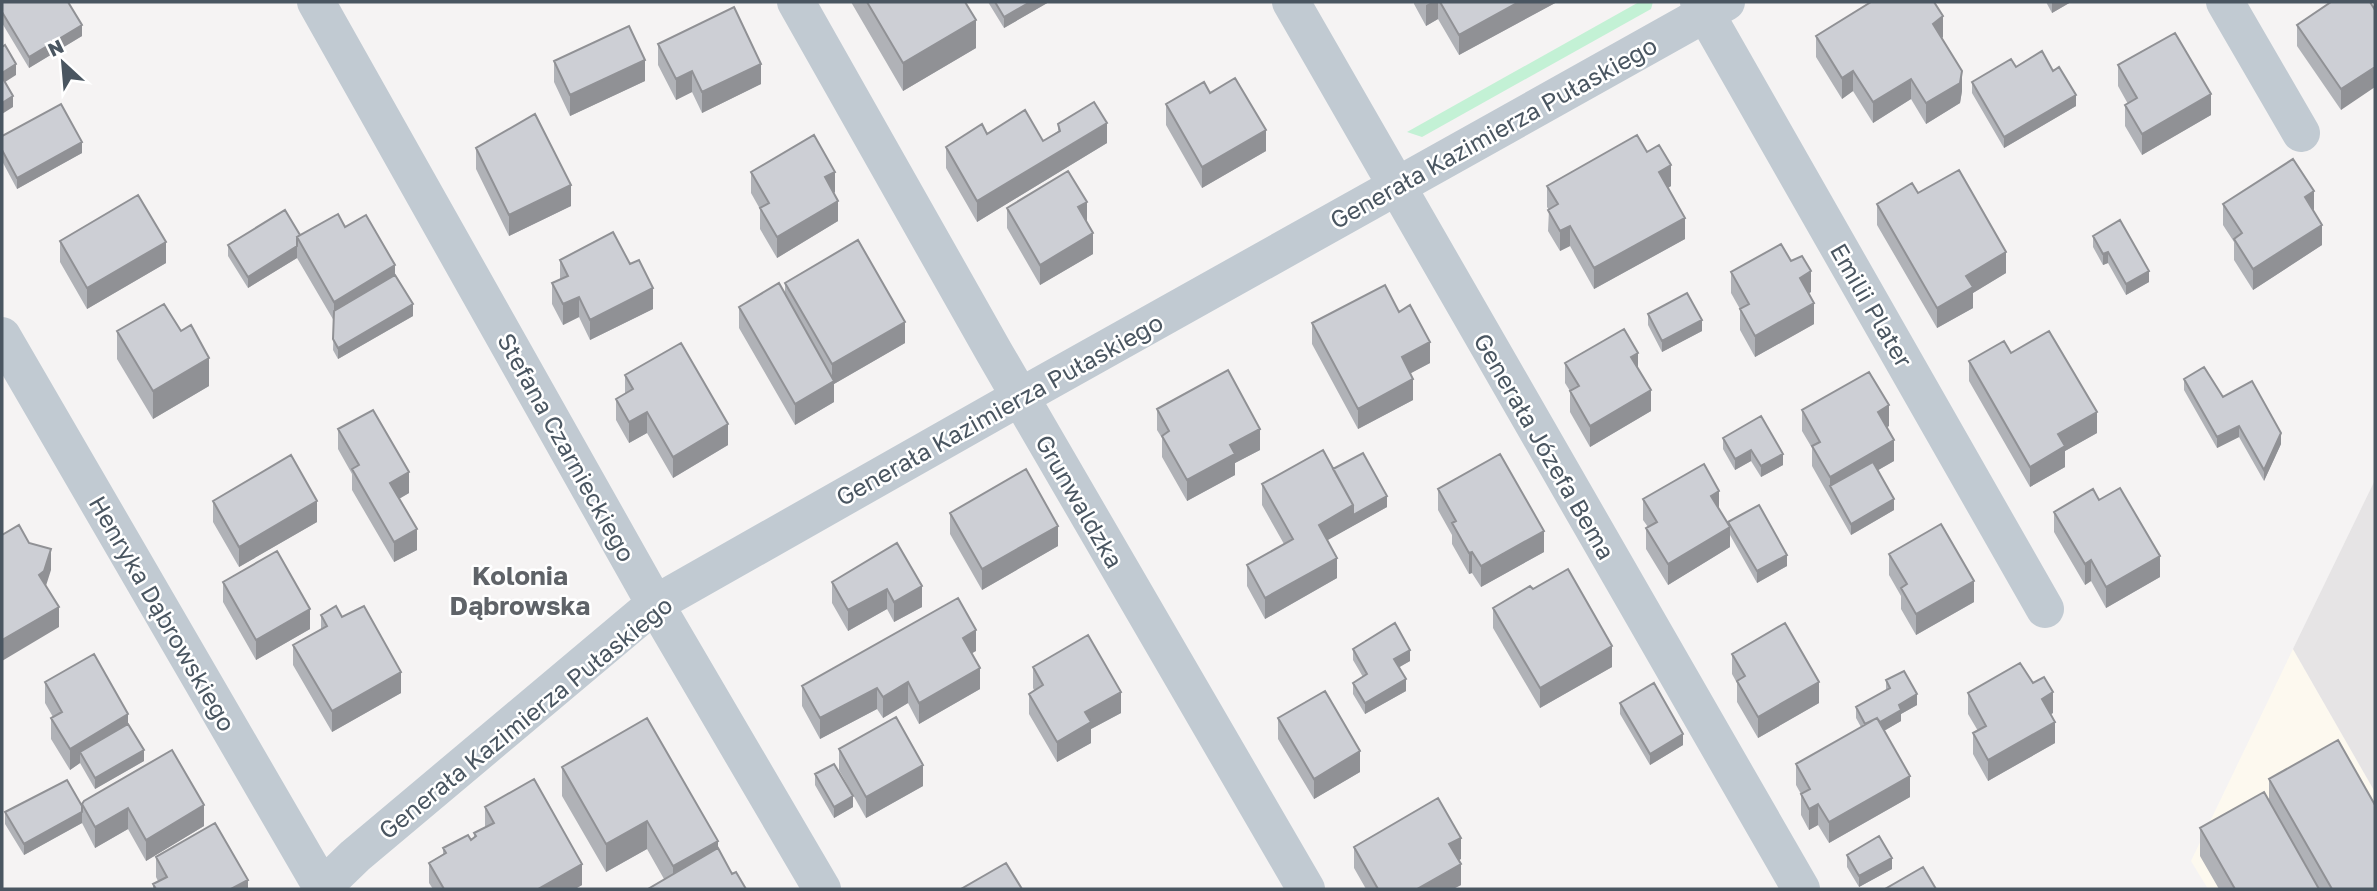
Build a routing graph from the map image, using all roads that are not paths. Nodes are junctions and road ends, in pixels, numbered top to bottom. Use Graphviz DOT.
graph roads {
  1 [pos="316,2"];
  2 [pos="796,2"];
  3 [pos="1291,2"];
  4 [pos="2225,2"];
  5 [pos="1710,6"];
  6 [pos="2301,133"];
  7 [pos="1395,186"];
  8 [pos="2,336"];
  9 [pos="1020,397"];
  10 [pos="655,604"];
  11 [pos="2045,609"];
  12 [pos="322,889"];
  13 [pos="822,889"];
  14 [pos="1306,889"];
  15 [pos="1801,889"];
  1 -- 10 [label="street, Stefana Czarnieckiego"];
  2 -- 9 [label="street, Grunwaldzka"];
  3 -- 7 [label="street, Generała Józefa Bema"];
  4 -- 6 [label="street"];
  5 -- 7 [label="street, Generała Kazimierza Pułaskiego"];
  5 -- 11 [label="street, Emilii Plater"];
  7 -- 9 [label="street, Generała Kazimierza Pułaskiego"];
  7 -- 15 [label="street, Generała Józefa Bema"];
  8 -- 12 [label="street, Henryka Dąbrowskiego"];
  9 -- 10 [label="street, Generała Kazimierza Pułaskiego"];
  9 -- 14 [label="street, Grunwaldzka"];
  10 -- 12 [label="street, Generała Kazimierza Pułaskiego"];
  10 -- 13 [label="street, Stefana Czarnieckiego"];
}
